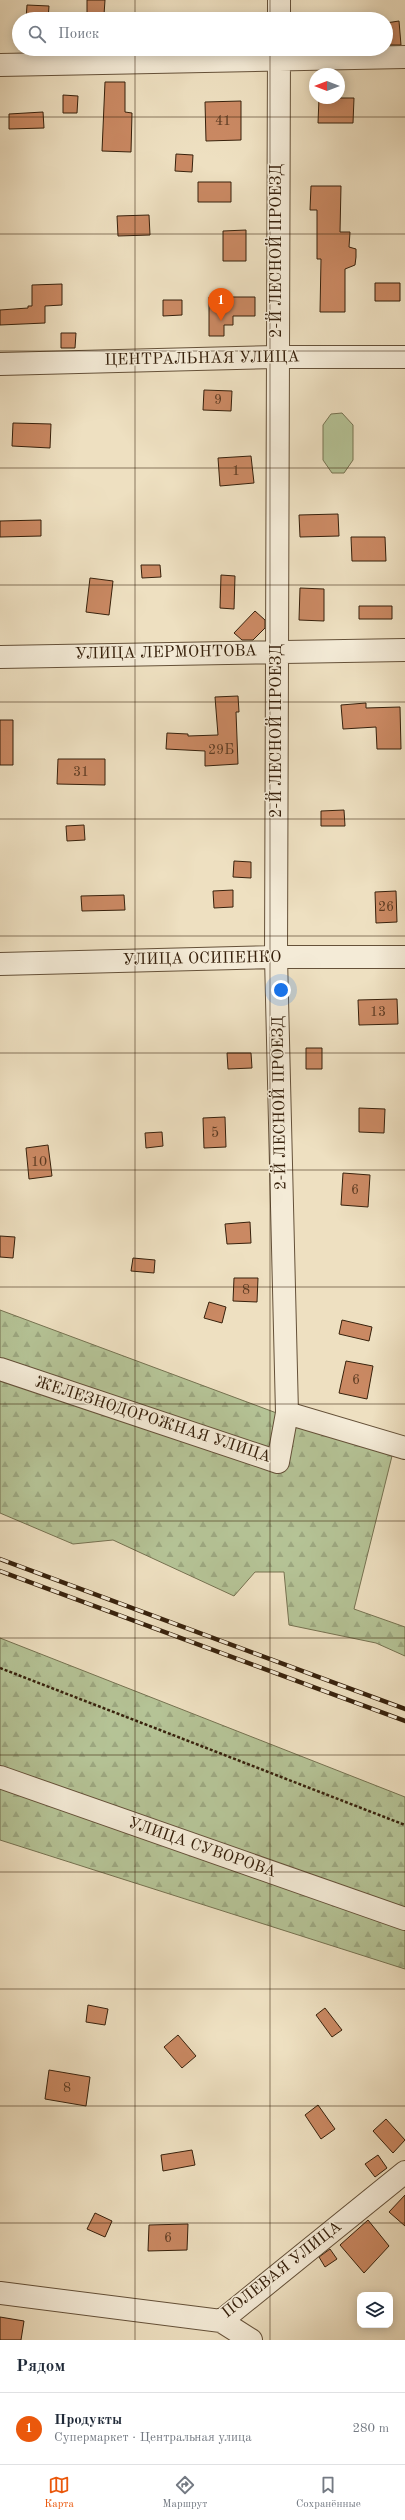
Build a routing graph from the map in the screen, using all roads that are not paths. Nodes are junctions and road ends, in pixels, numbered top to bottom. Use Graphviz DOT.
graph roads {
  1 [pos="279,0"];
  2 [pos="279,12"];
  3 [pos="227,56"];
  4 [pos="278,56"];
  5 [pos="363,56"];
  6 [pos="405,57"];
  7 [pos="0,65"];
  8 [pos="276,357"];
  9 [pos="405,357"];
  10 [pos="0,364"];
  11 [pos="405,650"];
  12 [pos="277,651"];
  13 [pos="0,657"];
  14 [pos="276,957"];
  15 [pos="405,957"];
  16 [pos="0,964"];
  17 [pos="0,1369"];
  18 [pos="286,1413"];
  19 [pos="405,1448"];
  20 [pos="0,1777"];
  21 [pos="405,1919"];
  22 [pos="405,2172"];
  23 [pos="0,2293"];
  24 [pos="221,2320"];
  25 [pos="251,2340"];
  1 -- 2 [label="street"];
  3 -- 7 [label="street"];
  4 -- 8 [label="street, 2-Й ЛЕСНОЙ ПРОЕЗД"];
  5 -- 6 [label="street"];
  8 -- 9 [label="street, ЦЕНТРАЛЬНАЯ УЛИЦА"];
  8 -- 10 [label="street, ЦЕНТРАЛЬНАЯ УЛИЦА"];
  8 -- 12 [label="street, 2-Й ЛЕСНОЙ ПРОЕЗД"];
  11 -- 12 [label="street, УЛИЦА ЛЕРМОНТОВА"];
  12 -- 13 [label="street, УЛИЦА ЛЕРМОНТОВА"];
  12 -- 14 [label="street, 2-Й ЛЕСНОЙ ПРОЕЗД"];
  14 -- 15 [label="street, УЛИЦА ОСИПЕНКО"];
  14 -- 16 [label="street, УЛИЦА ОСИПЕНКО"];
  14 -- 18 [label="street, 2-Й ЛЕСНОЙ ПРОЕЗД"];
  17 -- 18 [label="street, ЖЕЛЕЗНОДОРОЖНАЯ УЛИЦА"];
  18 -- 19 [label="street"];
  20 -- 21 [label="street, УЛИЦА СУВОРОВА"];
  22 -- 24 [label="street, ПОЛЕВАЯ УЛИЦА"];
  23 -- 24 [label="street, ПОЛЕВАЯ УЛИЦА"];
  24 -- 25 [label="street"];
}
